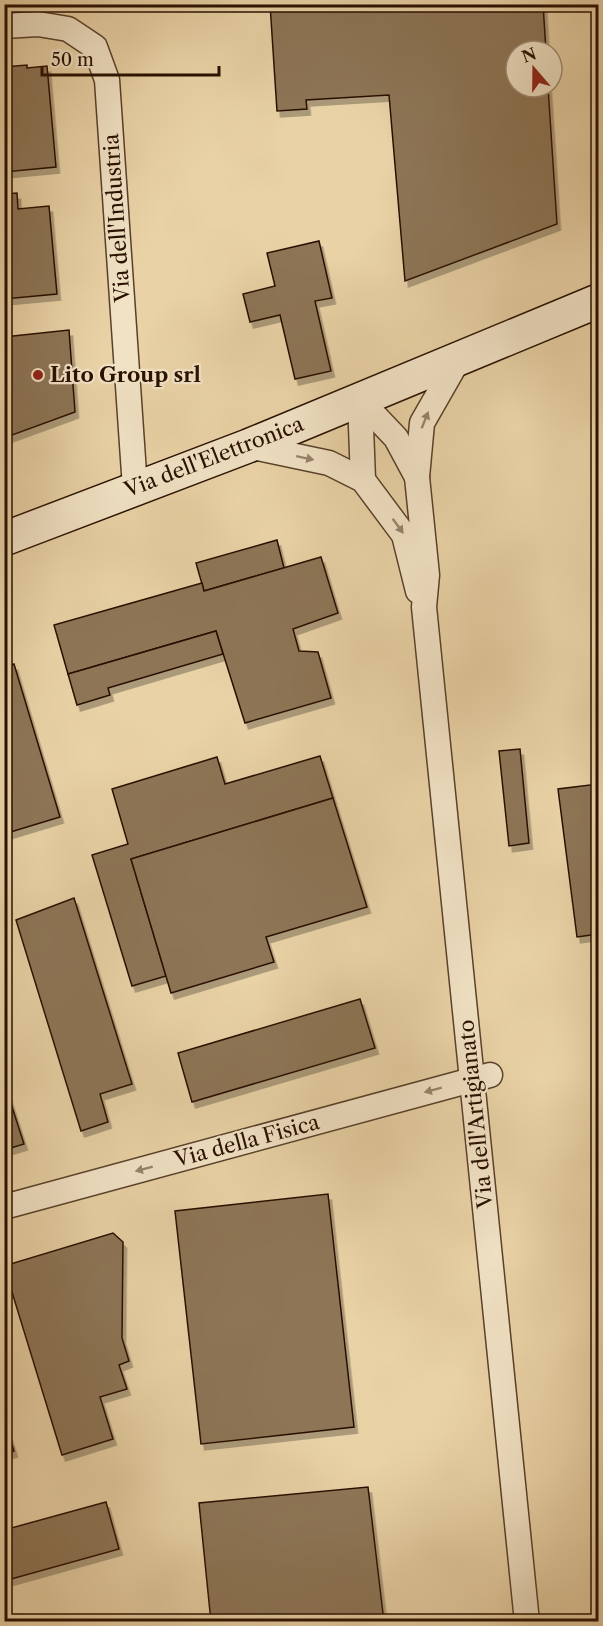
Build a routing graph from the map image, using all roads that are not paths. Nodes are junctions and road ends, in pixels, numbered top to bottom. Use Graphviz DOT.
graph roads {
  1 [pos="4,26"];
  2 [pos="598,302"];
  3 [pos="458,360"];
  4 [pos="360,400"];
  5 [pos="248,446"];
  6 [pos="417,477"];
  7 [pos="363,480"];
  8 [pos="135,488"];
  9 [pos="4,539"];
  10 [pos="424,607"];
  11 [pos="481,1077"];
  12 [pos="4,1207"];
  13 [pos="527,1622"];
  1 -- 8 [label="street, Via dell'Industria"];
  2 -- 3 [label="street, Via dell'Elettronica"];
  3 -- 4 [label="street, Via dell'Elettronica"];
  6 -- 3 [label="street, Via dell'Artigianato, one-way"];
  4 -- 5 [label="street, Via dell'Elettronica"];
  4 -- 6 [label="street, Via dell'Artigianato"];
  4 -- 7 [label="street"];
  5 -- 7 [label="street, Via dell'Artigianato, one-way"];
  5 -- 8 [label="street, Via dell'Elettronica"];
  6 -- 10 [label="street, Via dell'Artigianato"];
  7 -- 10 [label="street, Via dell'Artigianato, one-way"];
  8 -- 9 [label="street, Via dell'Elettronica"];
  10 -- 11 [label="street, Via dell'Artigianato"];
  11 -- 12 [label="street, Via della Fisica, one-way"];
  11 -- 13 [label="street, Via dell'Artigianato"];
}
